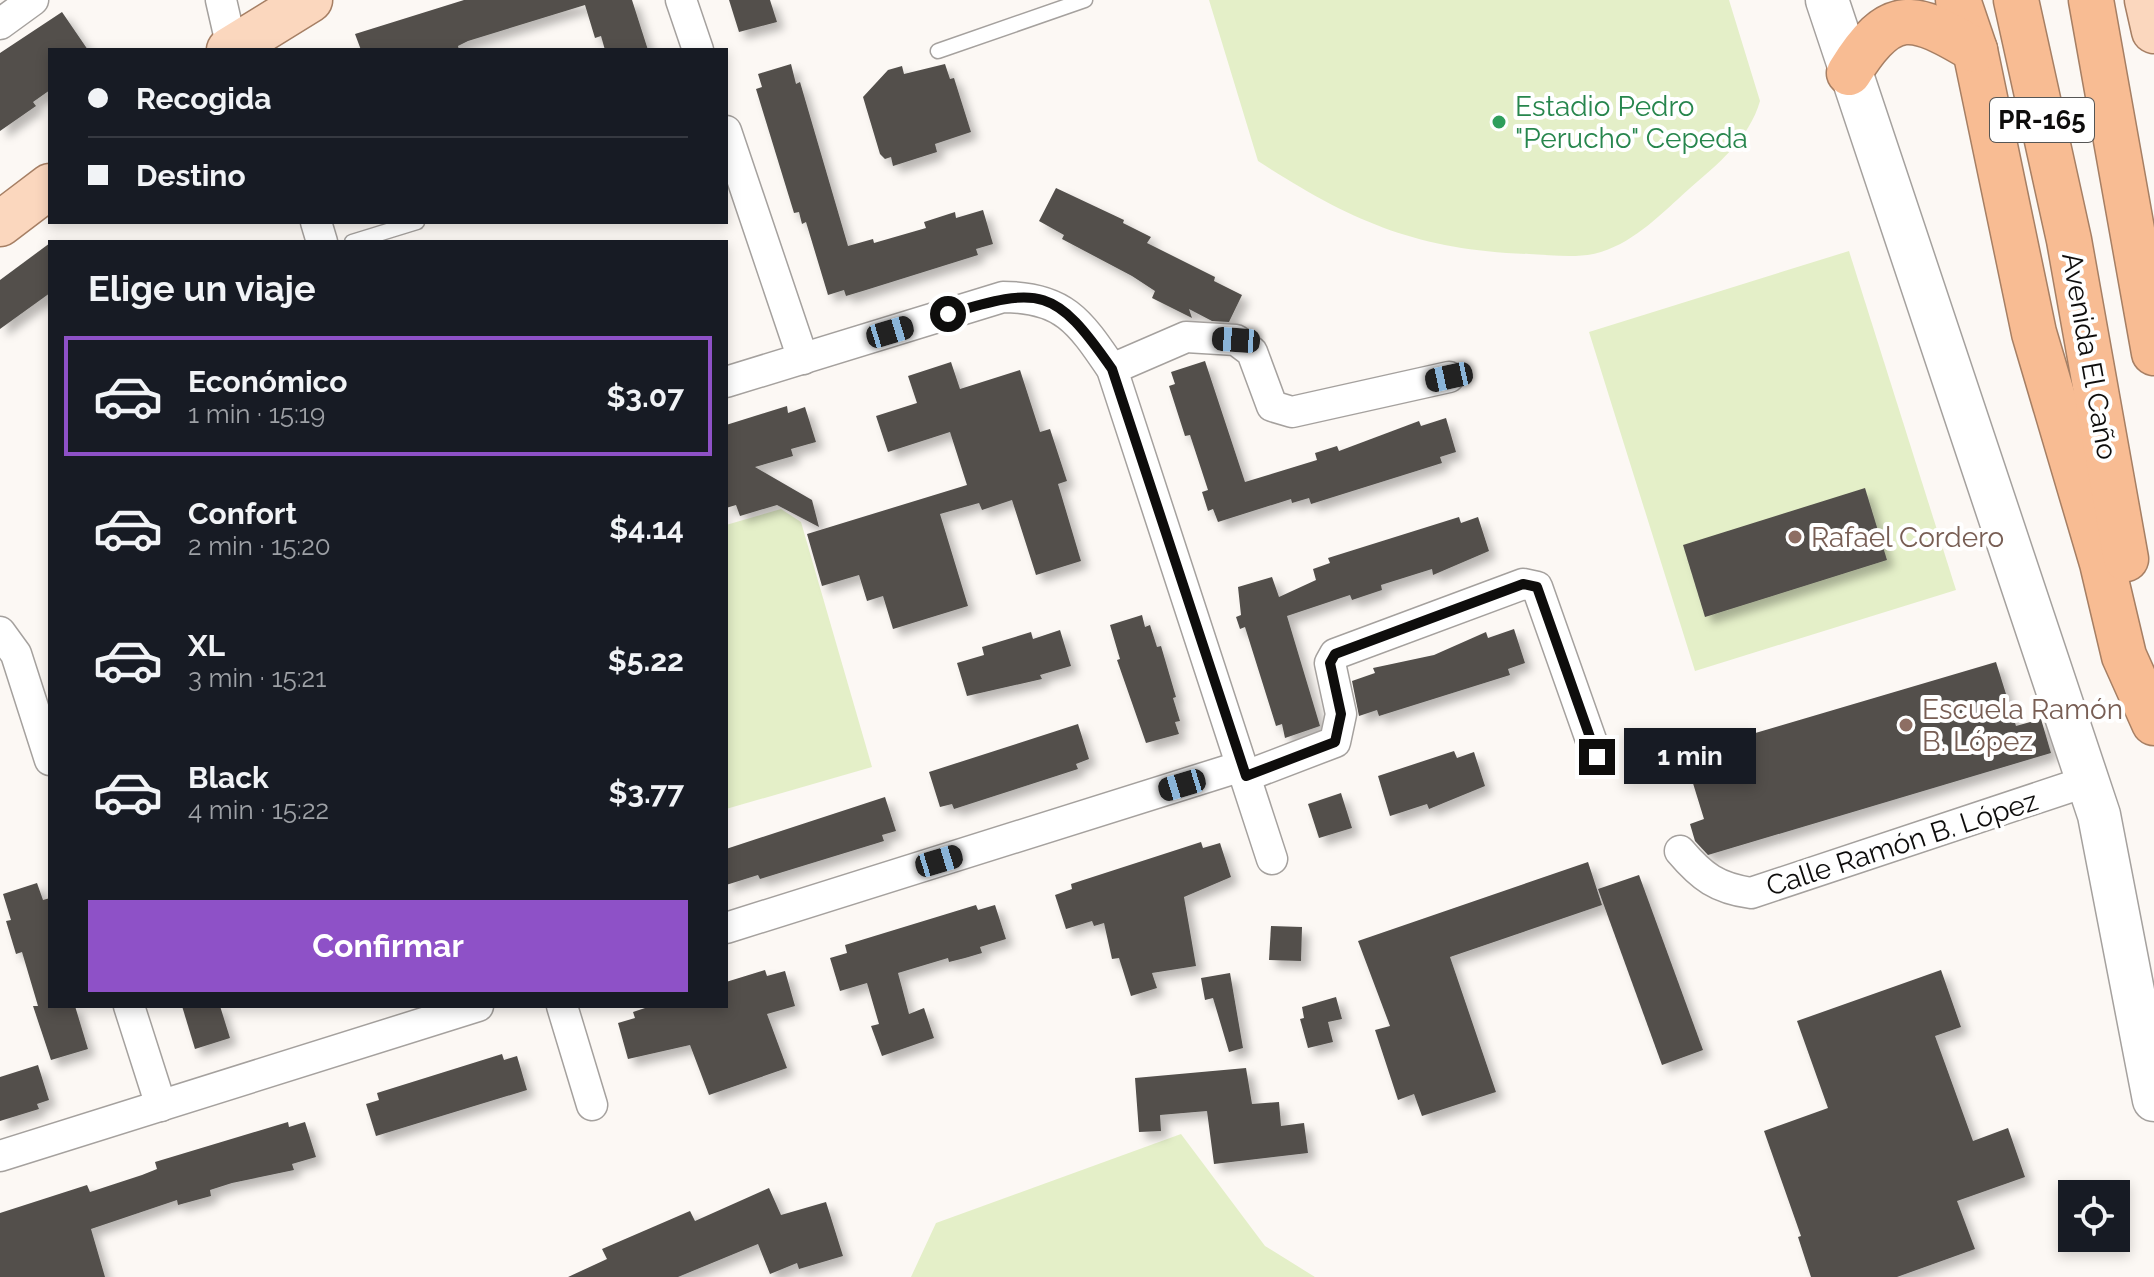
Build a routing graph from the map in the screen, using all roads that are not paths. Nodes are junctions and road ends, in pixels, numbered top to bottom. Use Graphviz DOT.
graph roads {
  1 [pos="33,0"];
  2 [pos="221,0"];
  3 [pos="310,0"];
  4 [pos="681,0"];
  5 [pos="1085,0"];
  6 [pos="1827,0"];
  7 [pos="1958,0"];
  8 [pos="2016,0"];
  9 [pos="2091,0"];
  10 [pos="2147,0"];
  11 [pos="0,24"];
  12 [pos="2154,31"];
  13 [pos="231,48"];
  14 [pos="233,48"];
  15 [pos="697,48"];
  16 [pos="1975,50"];
  17 [pos="938,51"];
  18 [pos="1849,73"];
  19 [pos="728,137"];
  20 [pos="48,188"];
  21 [pos="0,224"];
  22 [pos="410,224"];
  23 [pos="358,240"];
  24 [pos="2154,353"];
  25 [pos="803,359"];
  26 [pos="1112,369"];
  27 [pos="1449,377"];
  28 [pos="728,381"];
  29 [pos="0,632"];
  30 [pos="2154,715"];
  31 [pos="2154,723"];
  32 [pos="48,754"];
  33 [pos="1597,757"];
  34 [pos="1244,771"];
  35 [pos="2088,781"];
  36 [pos="1680,851"];
  37 [pos="1272,859"];
  38 [pos="728,927"];
  39 [pos="130,1008"];
  40 [pos="472,1008"];
  41 [pos="563,1008"];
  42 [pos="2154,1100"];
  43 [pos="592,1105"];
  44 [pos="161,1106"];
  45 [pos="0,1156"];
  1 -- 11 [label="street"];
  2 -- 13 [label="street"];
  3 -- 14 [label="main road"];
  4 -- 15 [label="street"];
  5 -- 17 [label="lane"];
  6 -- 18 [label="street"];
  7 -- 16 [label="highway"];
  8 -- 30 [label="highway, Avenida El Caño / PR-165"];
  9 -- 24 [label="highway, PR-165"];
  10 -- 12 [label="main road"];
  16 -- 18 [label="highway"];
  16 -- 31 [label="highway"];
  18 -- 35 [label="street"];
  19 -- 25 [label="street"];
  20 -- 21 [label="main road"];
  22 -- 23 [label="lane"];
  25 -- 26 [label="street"];
  25 -- 28 [label="street"];
  26 -- 27 [label="street"];
  26 -- 34 [label="street"];
  29 -- 32 [label="street"];
  33 -- 34 [label="street"];
  34 -- 37 [label="street"];
  34 -- 38 [label="street"];
  35 -- 36 [label="street, Calle Ramón B. López"];
  35 -- 42 [label="street"];
  39 -- 44 [label="street"];
  40 -- 44 [label="street"];
  41 -- 43 [label="street"];
  44 -- 45 [label="street"];
}
